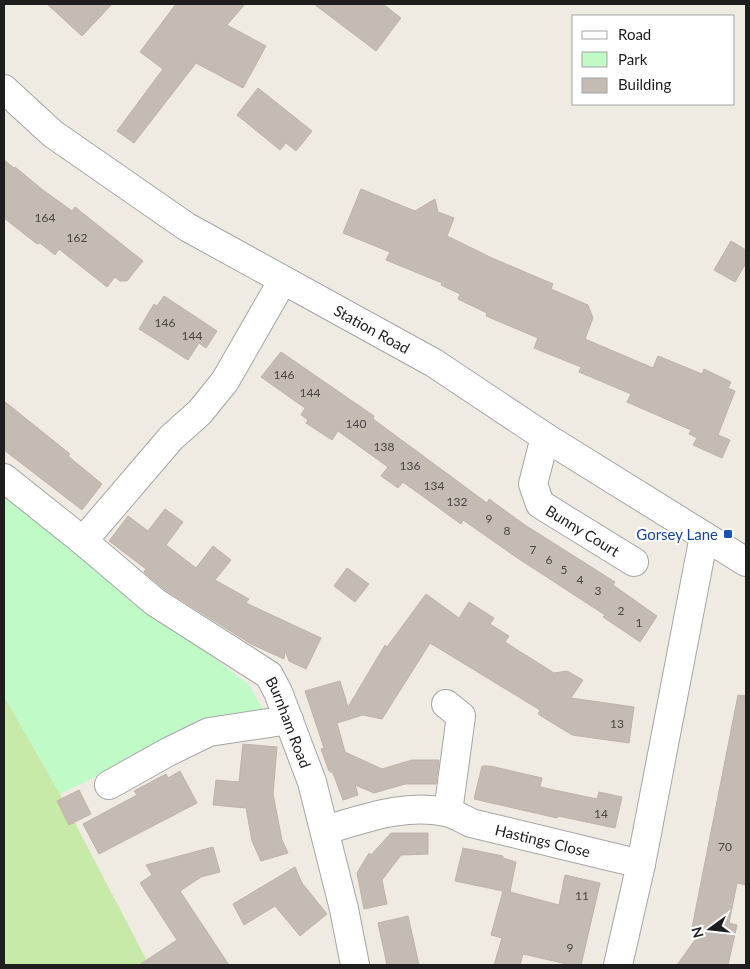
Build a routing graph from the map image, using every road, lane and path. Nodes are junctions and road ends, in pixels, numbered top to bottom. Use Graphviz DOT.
graph roads {
  1 [pos="4,89"];
  2 [pos="283,280"];
  3 [pos="545,436"];
  4 [pos="4,478"];
  5 [pos="704,536"];
  6 [pos="83,541"];
  7 [pos="634,562"];
  8 [pos="746,562"];
  9 [pos="446,704"];
  10 [pos="289,720"];
  11 [pos="109,785"];
  12 [pos="448,812"];
  13 [pos="325,830"];
  14 [pos="641,864"];
  15 [pos="355,965"];
  16 [pos="618,965"];
  1 -- 2 [label="street, Station Road"];
  2 -- 3 [label="street, Station Road"];
  2 -- 6 [label="street"];
  3 -- 5 [label="street, Station Road"];
  3 -- 7 [label="street, Bunny Court"];
  4 -- 6 [label="street, Burnham Road"];
  5 -- 8 [label="street, Station Road"];
  5 -- 14 [label="street"];
  6 -- 10 [label="street, Burnham Road"];
  9 -- 12 [label="street"];
  10 -- 11 [label="street"];
  10 -- 13 [label="street, Burnham Road"];
  12 -- 13 [label="street, Hastings Close"];
  12 -- 14 [label="street, Hastings Close"];
  13 -- 15 [label="street, Burnham Road"];
  14 -- 16 [label="street"];
}
